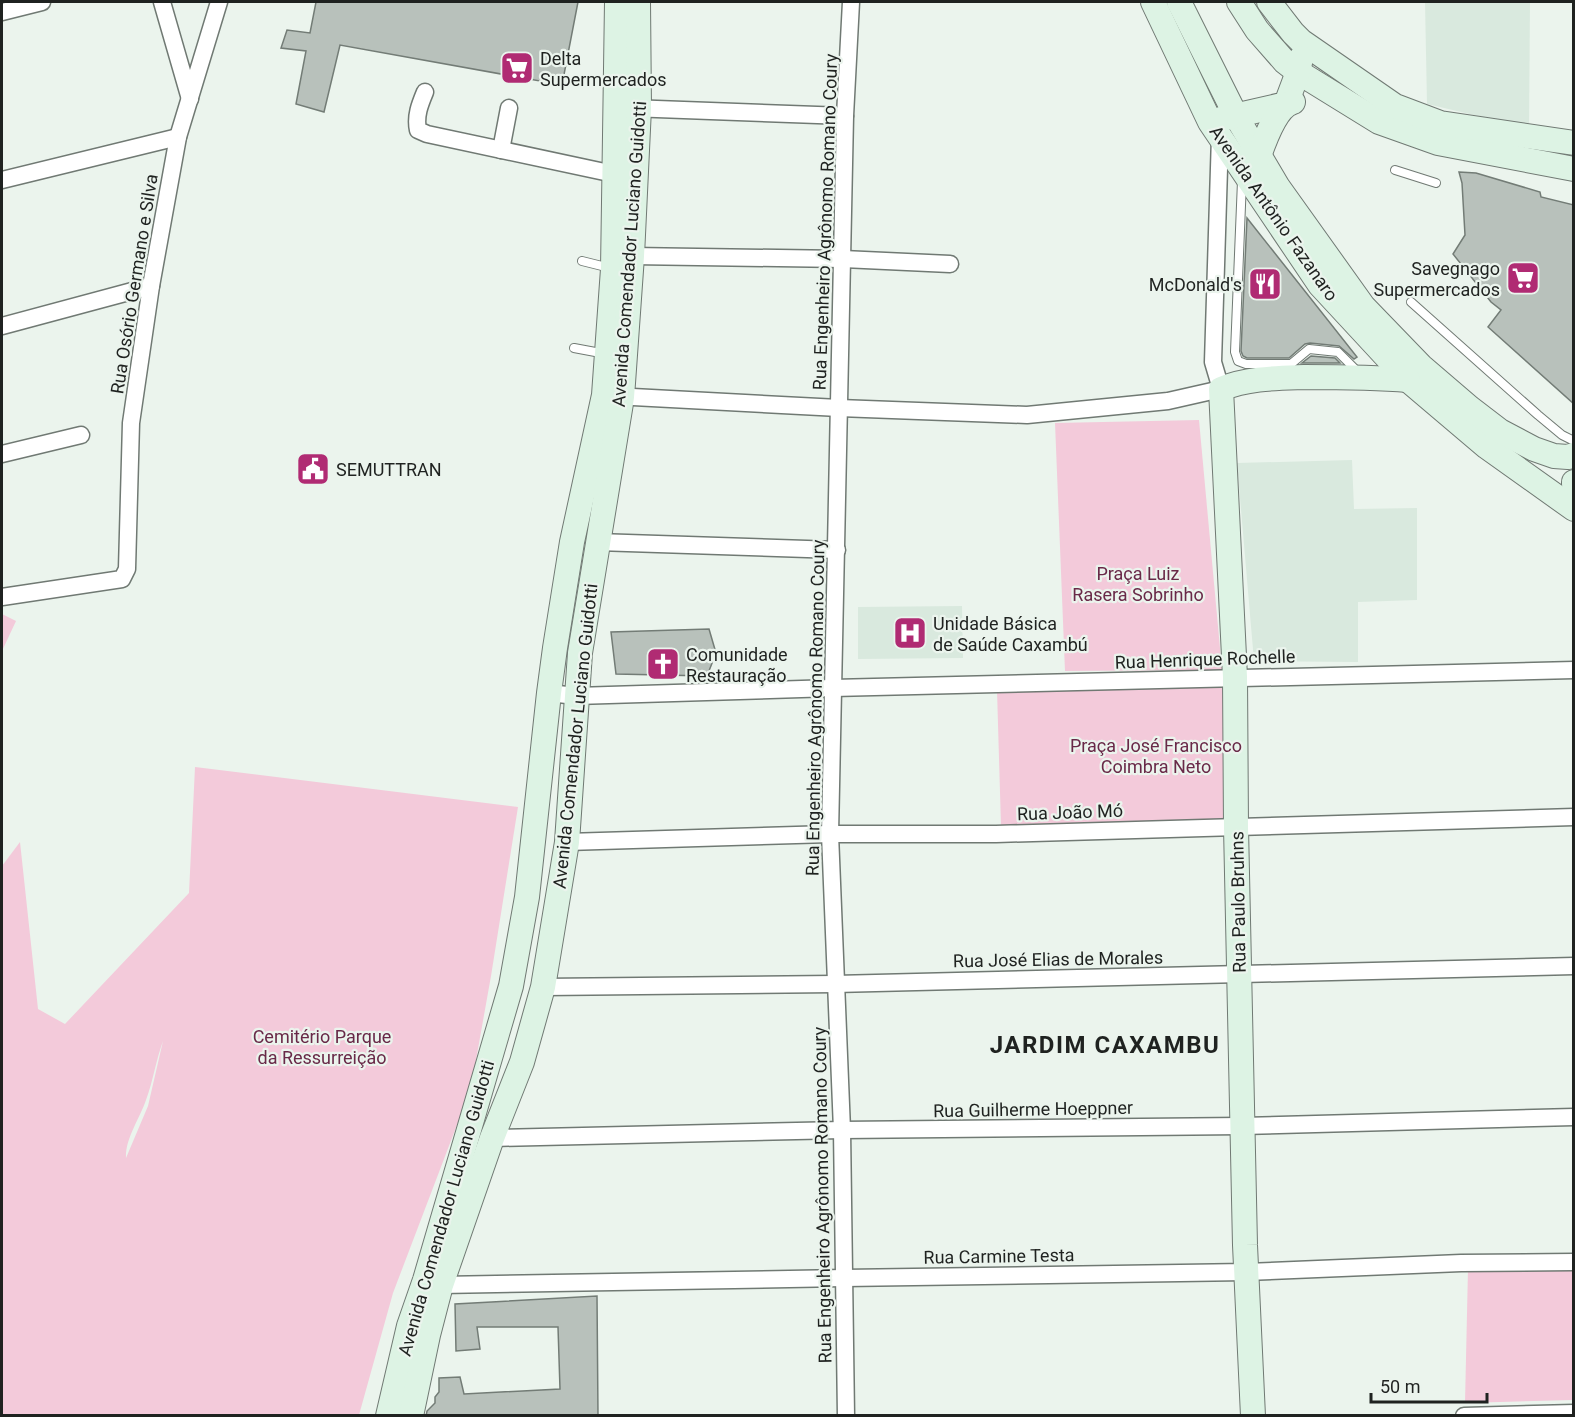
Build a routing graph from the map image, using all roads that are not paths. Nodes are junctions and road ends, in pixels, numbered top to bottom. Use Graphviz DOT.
graph roads {
  1 [pos="42,2"];
  2 [pos="162,2"];
  3 [pos="219,2"];
  4 [pos="617,2"];
  5 [pos="638,2"];
  6 [pos="851,2"];
  7 [pos="1153,2"];
  8 [pos="1179,2"];
  9 [pos="1239,2"];
  10 [pos="1269,2"];
  11 [pos="2,12"];
  12 [pos="1301,41"];
  13 [pos="1298,72"];
  14 [pos="425,92"];
  15 [pos="1332,93"];
  16 [pos="190,99"];
  17 [pos="1286,104"];
  18 [pos="614,107"];
  19 [pos="509,108"];
  20 [pos="639,108"];
  21 [pos="845,116"];
  22 [pos="1236,116"];
  23 [pos="1215,129"];
  24 [pos="178,138"];
  25 [pos="1574,143"];
  26 [pos="501,150"];
  27 [pos="1497,155"];
  28 [pos="1574,156"];
  29 [pos="1250,162"];
  30 [pos="1574,169"];
  31 [pos="1395,170"];
  32 [pos="614,174"];
  33 [pos="2,180"];
  34 [pos="1436,183"];
  35 [pos="843,259"];
  36 [pos="582,261"];
  37 [pos="623,262"];
  38 [pos="950,264"];
  39 [pos="151,286"];
  40 [pos="1411,302"];
  41 [pos="2,326"];
  42 [pos="574,348"];
  43 [pos="607,354"];
  44 [pos="1362,377"];
  45 [pos="1408,380"];
  46 [pos="1221,389"];
  47 [pos="613,396"];
  48 [pos="839,408"];
  49 [pos="81,435"];
  50 [pos="1574,441"];
  51 [pos="2,454"];
  52 [pos="1574,455"];
  53 [pos="1574,509"];
  54 [pos="597,542"];
  55 [pos="837,550"];
  56 [pos="2,597"];
  57 [pos="1574,670"];
  58 [pos="1235,677"];
  59 [pos="833,688"];
  60 [pos="549,693"];
  61 [pos="576,696"];
  62 [pos="1574,817"];
  63 [pos="1236,826"];
  64 [pos="830,834"];
  65 [pos="567,842"];
  66 [pos="1574,966"];
  67 [pos="1239,974"];
  68 [pos="836,984"];
  69 [pos="543,987"];
  70 [pos="1574,1117"];
  71 [pos="1242,1126"];
  72 [pos="842,1130"];
  73 [pos="492,1138"];
  74 [pos="1574,1262"];
  75 [pos="1246,1272"];
  76 [pos="844,1278"];
  77 [pos="433,1283"];
  78 [pos="1574,1413"];
  79 [pos="388,1416"];
  80 [pos="411,1416"];
  81 [pos="846,1416"];
  82 [pos="1254,1416"];
  83 [pos="1464,1416"];
  1 -- 11 [label="street"];
  2 -- 16 [label="street"];
  3 -- 16 [label="street, Rua Osório Germano e Silva"];
  4 -- 18 [label="main road, Avenida Comendador Luciano Guidotti"];
  5 -- 20 [label="main road, Avenida Comendador Luciano Guidotti"];
  6 -- 21 [label="street, Rua Engenheiro Agrônomo Romano Coury"];
  7 -- 23 [label="main road, Avenida Antônio Fazanaro"];
  8 -- 22 [label="main road, Avenida Antônio Fazanaro"];
  9 -- 13 [label="main road"];
  10 -- 12 [label="main road"];
  12 -- 13 [label="main road"];
  12 -- 25 [label="main road"];
  13 -- 15 [label="main road"];
  13 -- 17 [label="main road"];
  14 -- 26 [label="street"];
  15 -- 17 [label="main road"];
  15 -- 27 [label="main road"];
  16 -- 24 [label="street, Rua Osório Germano e Silva"];
  17 -- 22 [label="main road"];
  17 -- 29 [label="main road"];
  18 -- 20 [label="street"];
  18 -- 32 [label="main road, Avenida Comendador Luciano Guidotti"];
  19 -- 26 [label="street"];
  20 -- 21 [label="street"];
  20 -- 37 [label="main road, Avenida Comendador Luciano Guidotti"];
  21 -- 35 [label="street, Rua Engenheiro Agrônomo Romano Coury"];
  22 -- 23 [label="main road"];
  22 -- 29 [label="main road, Avenida Antônio Fazanaro"];
  23 -- 29 [label="main road, Avenida Antônio Fazanaro"];
  23 -- 46 [label="street"];
  24 -- 33 [label="street"];
  24 -- 39 [label="street, Rua Osório Germano e Silva"];
  26 -- 32 [label="street"];
  27 -- 28 [label="main road"];
  27 -- 30 [label="main road"];
  29 -- 44 [label="lane"];
  29 -- 45 [label="main road, Avenida Antônio Fazanaro"];
  29 -- 52 [label="main road, Avenida Antônio Fazanaro"];
  31 -- 34 [label="lane"];
  32 -- 37 [label="main road, Avenida Comendador Luciano Guidotti"];
  35 -- 37 [label="street"];
  35 -- 38 [label="street"];
  35 -- 48 [label="street, Rua Engenheiro Agrônomo Romano Coury"];
  36 -- 37 [label="lane"];
  37 -- 43 [label="main road, Avenida Comendador Luciano Guidotti"];
  37 -- 47 [label="main road, Avenida Comendador Luciano Guidotti"];
  39 -- 41 [label="street"];
  39 -- 56 [label="street, Rua Osório Germano e Silva"];
  40 -- 50 [label="lane"];
  42 -- 43 [label="lane"];
  43 -- 47 [label="main road, Avenida Comendador Luciano Guidotti"];
  44 -- 45 [label="main road"];
  44 -- 46 [label="main road"];
  45 -- 53 [label="main road, Avenida Antônio Fazanaro"];
  46 -- 48 [label="street"];
  46 -- 58 [label="main road, Rua Paulo Bruhns"];
  47 -- 48 [label="street"];
  47 -- 54 [label="main road, Avenida Comendador Luciano Guidotti"];
  47 -- 60 [label="main road, Avenida Comendador Luciano Guidotti"];
  48 -- 55 [label="street, Rua Engenheiro Agrônomo Romano Coury"];
  49 -- 51 [label="street"];
  54 -- 55 [label="street"];
  54 -- 61 [label="main road, Avenida Comendador Luciano Guidotti"];
  55 -- 59 [label="street, Rua Engenheiro Agrônomo Romano Coury"];
  57 -- 58 [label="street, Rua Henrique Rochelle"];
  58 -- 59 [label="street, Rua Henrique Rochelle"];
  58 -- 63 [label="main road, Rua Paulo Bruhns"];
  59 -- 61 [label="street, Rua Henrique Rochelle"];
  59 -- 64 [label="street, Rua Engenheiro Agrônomo Romano Coury"];
  60 -- 61 [label="street, Rua Henrique Rochelle"];
  60 -- 77 [label="main road, Avenida Comendador Luciano Guidotti"];
  61 -- 65 [label="main road, Avenida Comendador Luciano Guidotti"];
  62 -- 63 [label="street, Rua João Mó"];
  63 -- 64 [label="street, Rua João Mó"];
  63 -- 67 [label="main road, Rua Paulo Bruhns"];
  64 -- 65 [label="street, Rua João Mó"];
  64 -- 68 [label="street, Rua Engenheiro Agrônomo Romano Coury"];
  65 -- 69 [label="main road, Avenida Comendador Luciano Guidotti"];
  66 -- 67 [label="street, Rua José Elias de Morales"];
  67 -- 68 [label="street, Rua José Elias de Morales"];
  67 -- 71 [label="main road, Rua Paulo Bruhns"];
  68 -- 69 [label="street, Rua José Elias de Morales"];
  68 -- 72 [label="street, Rua Engenheiro Agrônomo Romano Coury"];
  69 -- 73 [label="main road, Avenida Comendador Luciano Guidotti"];
  70 -- 71 [label="street, Rua Guilherme Hoeppner"];
  71 -- 72 [label="street, Rua Guilherme Hoeppner"];
  71 -- 75 [label="main road, Rua Paulo Bruhns"];
  72 -- 73 [label="street, Rua Guilherme Hoeppner"];
  72 -- 76 [label="street, Rua Engenheiro Agrônomo Romano Coury"];
  73 -- 77 [label="main road, Avenida Comendador Luciano Guidotti"];
  74 -- 75 [label="street, Rua Carmine Testa"];
  75 -- 76 [label="street, Rua Carmine Testa"];
  75 -- 82 [label="main road, Rua Paulo Bruhns"];
  76 -- 77 [label="street, Rua Carmine Testa"];
  76 -- 81 [label="street, Rua Engenheiro Agrônomo Romano Coury"];
  77 -- 79 [label="main road, Avenida Comendador Luciano Guidotti"];
  77 -- 80 [label="main road, Avenida Comendador Luciano Guidotti"];
  78 -- 83 [label="street"];
}
